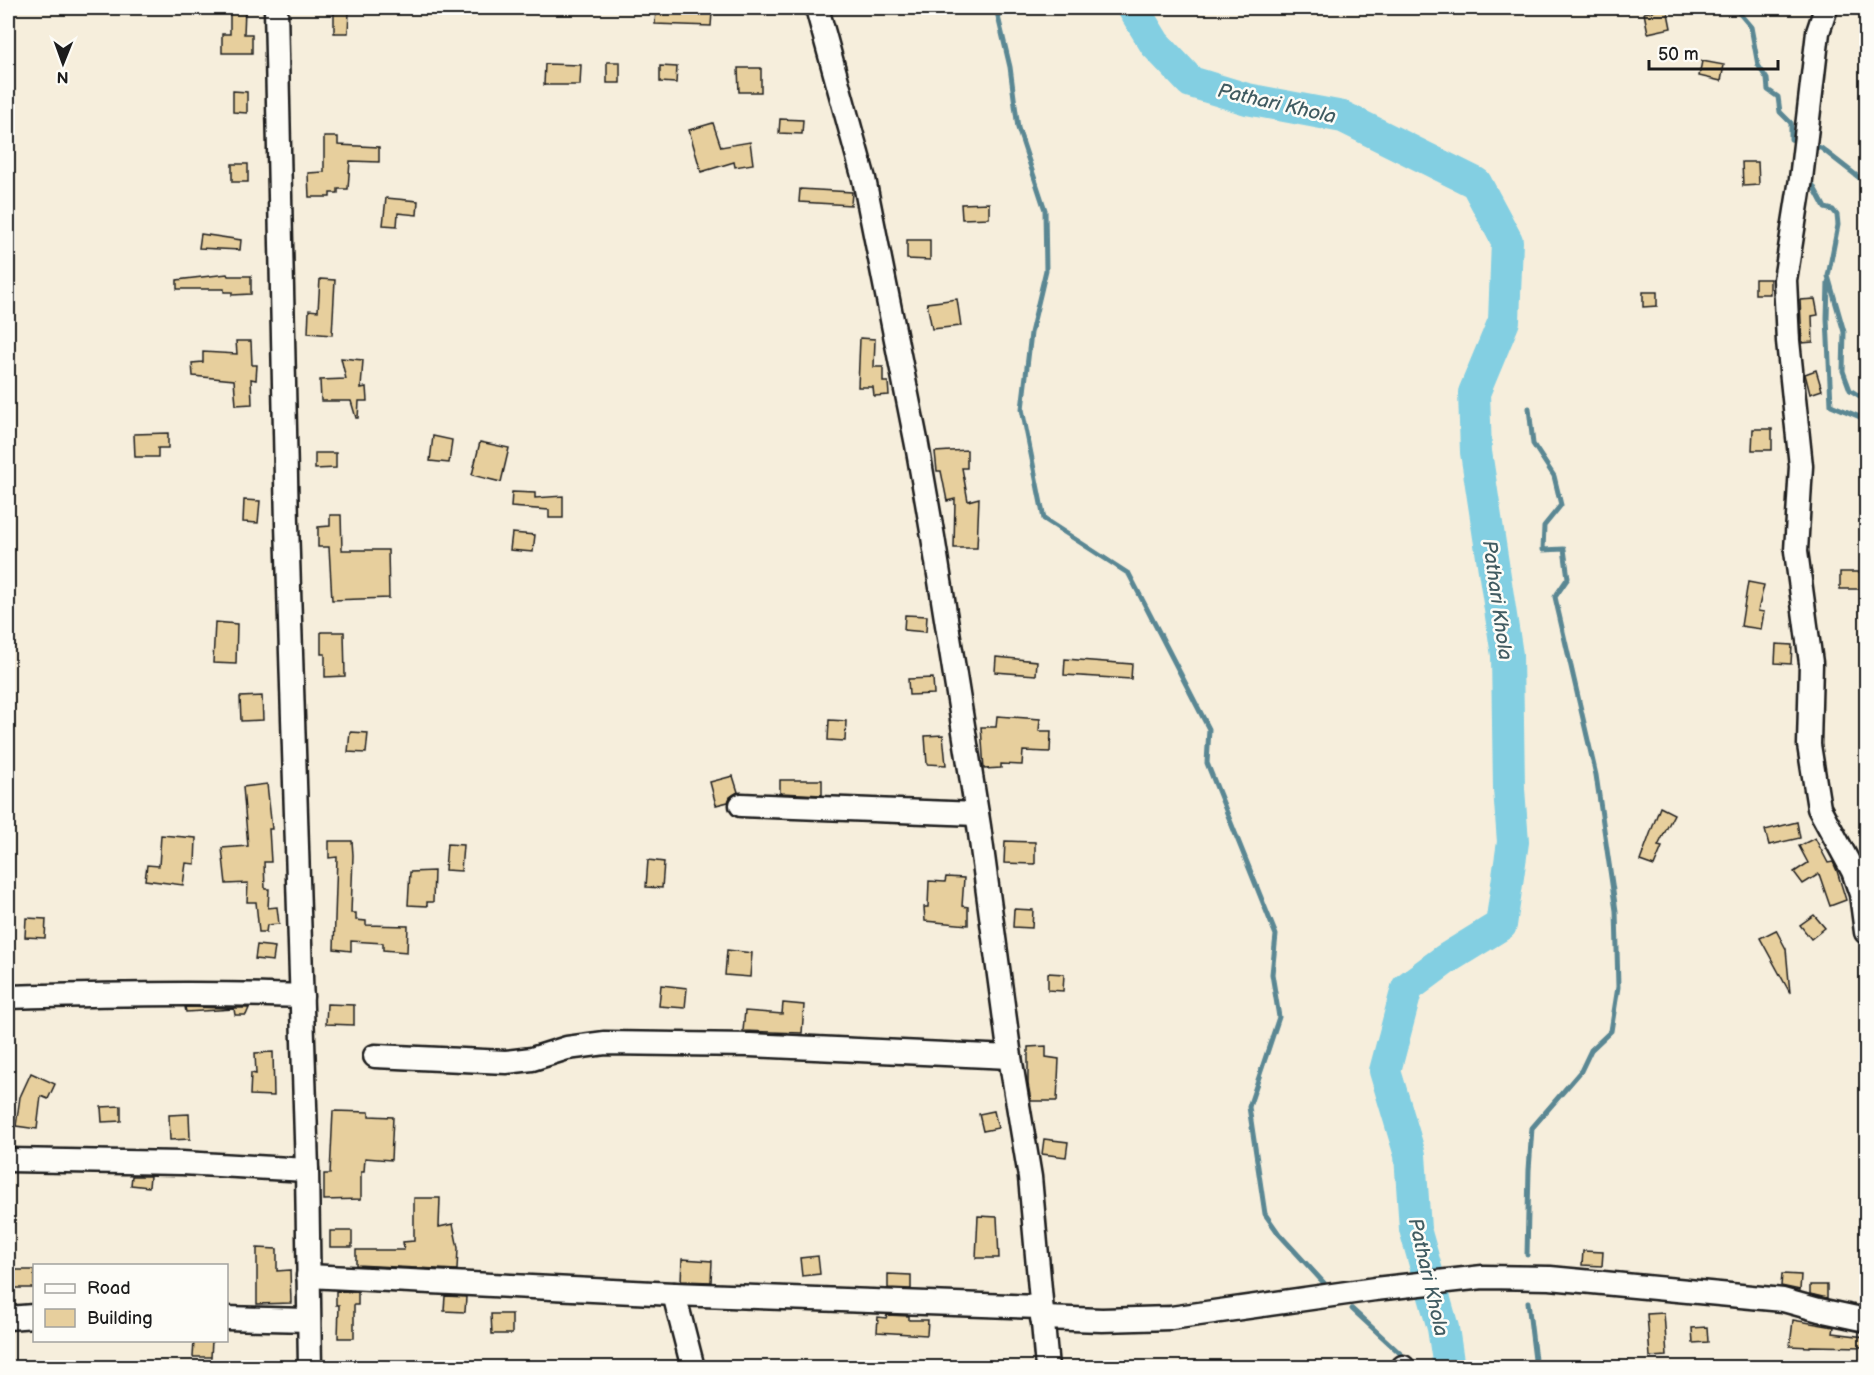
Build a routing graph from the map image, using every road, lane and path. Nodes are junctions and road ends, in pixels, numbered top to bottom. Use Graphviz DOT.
graph roads {
  1 [pos="276,8"];
  2 [pos="817,8"];
  3 [pos="1826,8"];
  4 [pos="741,805"];
  5 [pos="977,814"];
  6 [pos="1866,932"];
  7 [pos="302,996"];
  8 [pos="8,997"];
  9 [pos="375,1056"];
  10 [pos="1010,1057"];
  11 [pos="8,1160"];
  12 [pos="307,1170"];
  13 [pos="308,1276"];
  14 [pos="674,1294"];
  15 [pos="1041,1312"];
  16 [pos="33,1316"];
  17 [pos="8,1318"];
  18 [pos="228,1318"];
  19 [pos="309,1320"];
  20 [pos="1866,1320"];
  21 [pos="310,1368"];
  22 [pos="693,1368"];
  23 [pos="1047,1368"];
  1 -- 7 [label="street"];
  2 -- 5 [label="street"];
  3 -- 6 [label="street"];
  4 -- 5 [label="street"];
  5 -- 10 [label="street"];
  7 -- 8 [label="street"];
  7 -- 12 [label="street"];
  9 -- 10 [label="street"];
  10 -- 15 [label="street"];
  11 -- 12 [label="street"];
  12 -- 13 [label="street"];
  13 -- 14 [label="street"];
  13 -- 19 [label="street"];
  14 -- 15 [label="street"];
  14 -- 22 [label="street"];
  15 -- 20 [label="street"];
  15 -- 23 [label="street"];
  16 -- 17 [label="street"];
  18 -- 19 [label="street"];
  19 -- 21 [label="street"];
}
